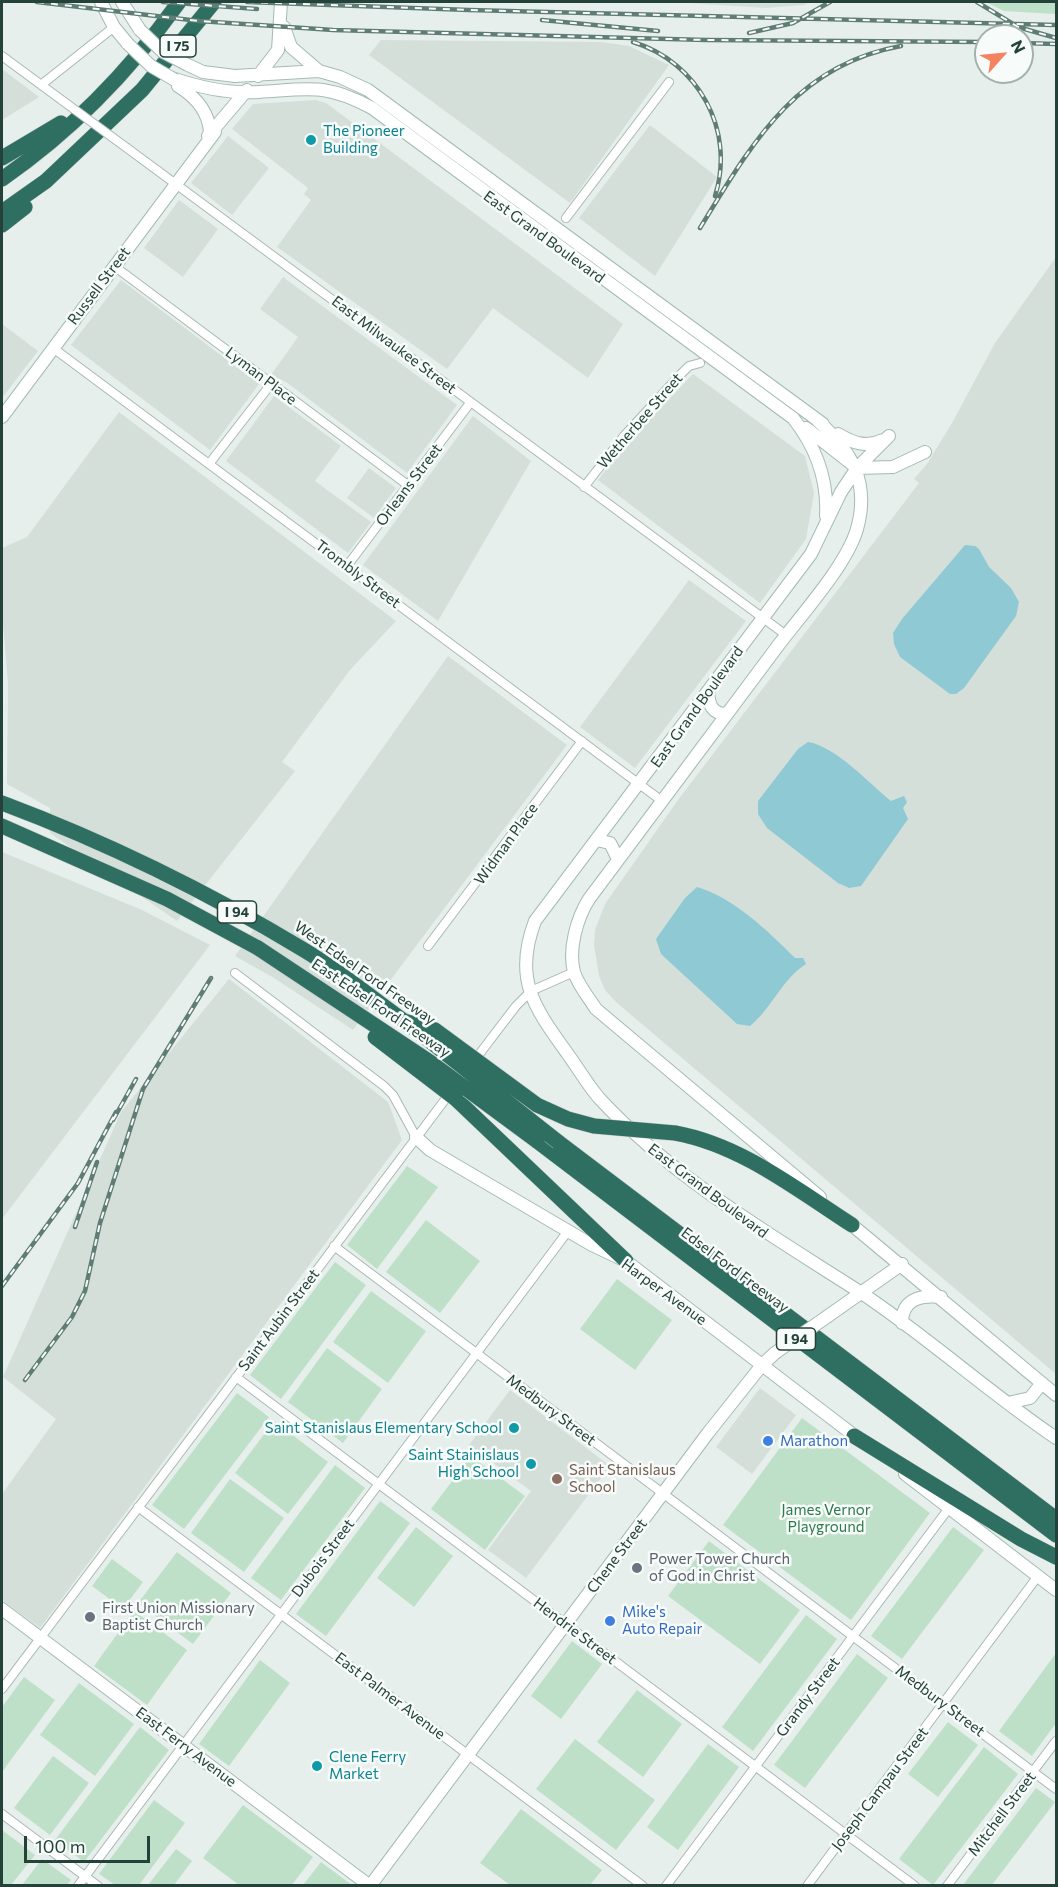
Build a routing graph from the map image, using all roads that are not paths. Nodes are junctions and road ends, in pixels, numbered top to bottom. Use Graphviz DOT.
graph roads {
  1 [pos="101,2"];
  2 [pos="122,2"];
  3 [pos="179,2"];
  4 [pos="214,2"];
  5 [pos="281,2"];
  6 [pos="282,19"];
  7 [pos="114,27"];
  8 [pos="2,56"];
  9 [pos="319,71"];
  10 [pos="259,75"];
  11 [pos="174,79"];
  12 [pos="669,82"];
  13 [pos="41,85"];
  14 [pos="368,90"];
  15 [pos="245,92"];
  16 [pos="361,102"];
  17 [pos="85,109"];
  18 [pos="212,133"];
  19 [pos="445,147"];
  20 [pos="2,158"];
  21 [pos="437,158"];
  22 [pos="2,179"];
  23 [pos="46,181"];
  24 [pos="175,184"];
  25 [pos="2,212"];
  26 [pos="566,218"];
  27 [pos="2,225"];
  28 [pos="114,266"];
  29 [pos="53,348"];
  30 [pos="700,363"];
  31 [pos="271,384"];
  32 [pos="470,403"];
  33 [pos="2,417"];
  34 [pos="793,418"];
  35 [pos="818,421"];
  36 [pos="925,452"];
  37 [pos="210,464"];
  38 [pos="857,468"];
  39 [pos="409,486"];
  40 [pos="584,487"];
  41 [pos="825,523"];
  42 [pos="348,566"];
  43 [pos="763,618"];
  44 [pos="786,635"];
  45 [pos="708,692"];
  46 [pos="727,714"];
  47 [pos="582,741"];
  48 [pos="640,784"];
  49 [pos="2,793"];
  50 [pos="662,801"];
  51 [pos="2,803"];
  52 [pos="21,810"];
  53 [pos="12,831"];
  54 [pos="596,840"];
  55 [pos="618,859"];
  56 [pos="428,946"];
  57 [pos="258,948"];
  58 [pos="574,972"];
  59 [pos="235,973"];
  60 [pos="531,991"];
  61 [pos="404,1021"];
  62 [pos="416,1137"];
  63 [pos="537,1141"];
  64 [pos="558,1142"];
  65 [pos="852,1225"];
  66 [pos="568,1231"];
  67 [pos="334,1246"];
  68 [pos="626,1262"];
  69 [pos="902,1264"];
  70 [pos="861,1293"];
  71 [pos="941,1297"];
  72 [pos="902,1323"];
  73 [pos="476,1353"];
  74 [pos="762,1365"];
  75 [pos="236,1377"];
  76 [pos="1042,1383"];
  77 [pos="1056,1395"];
  78 [pos="1008,1403"];
  79 [pos="854,1436"];
  80 [pos="1056,1438"];
  81 [pos="379,1484"];
  82 [pos="664,1494"];
  83 [pos="138,1506"];
  84 [pos="949,1508"];
  85 [pos="1056,1519"];
  86 [pos="1056,1535"];
  87 [pos="1056,1557"];
  88 [pos="1038,1576"];
  89 [pos="1056,1590"];
  90 [pos="2,1609"];
  91 [pos="281,1614"];
  92 [pos="566,1624"];
  93 [pos="853,1636"];
  94 [pos="40,1639"];
  95 [pos="2,1689"];
  96 [pos="943,1704"];
  97 [pos="1056,1741"];
  98 [pos="183,1745"];
  99 [pos="468,1755"];
  100 [pos="756,1766"];
  101 [pos="1034,1772"];
  102 [pos="1056,1789"];
  103 [pos="2,1814"];
  104 [pos="846,1834"];
  105 [pos="85,1876"];
  106 [pos="78,1886"];
  107 [pos="98,1886"];
  108 [pos="370,1886"];
  109 [pos="643,1886"];
  110 [pos="666,1886"];
  111 [pos="807,1886"];
  112 [pos="915,1886"];
  113 [pos="947,1886"];
  1 -- 7 [label="main road, East Grand Boulevard"];
  2 -- 10 [label="main road, East Grand Boulevard, bridge"];
  3 -- 17 [label="highway, I 75"];
  4 -- 23 [label="highway, I 75"];
  5 -- 6 [label="main road, Russell Street"];
  6 -- 9 [label="main road"];
  6 -- 10 [label="main road, Russell Street"];
  7 -- 11 [label="main road, East Grand Boulevard, bridge"];
  7 -- 13 [label="street"];
  8 -- 13 [label="street, East Milwaukee Street"];
  9 -- 10 [label="main road, East Grand Boulevard"];
  9 -- 14 [label="main road, East Grand Boulevard"];
  10 -- 15 [label="main road, Russell Street"];
  11 -- 15 [label="main road, East Grand Boulevard"];
  11 -- 18 [label="main road"];
  12 -- 26 [label="street"];
  13 -- 24 [label="street, East Milwaukee Street, bridge"];
  14 -- 16 [label="main road"];
  14 -- 19 [label="main road, East Grand Boulevard"];
  15 -- 16 [label="main road, East Grand Boulevard"];
  15 -- 18 [label="main road, Russell Street"];
  16 -- 21 [label="main road, East Grand Boulevard"];
  17 -- 20 [label="highway"];
  17 -- 22 [label="highway, I 75"];
  18 -- 24 [label="main road, Russell Street"];
  19 -- 21 [label="main road"];
  19 -- 35 [label="main road, East Grand Boulevard"];
  21 -- 34 [label="main road, East Grand Boulevard"];
  23 -- 25 [label="highway, I 75"];
  23 -- 27 [label="highway"];
  24 -- 28 [label="main road, Russell Street"];
  24 -- 32 [label="street, East Milwaukee Street"];
  28 -- 29 [label="main road, Russell Street"];
  28 -- 31 [label="street, Lyman Place"];
  29 -- 33 [label="main road, Russell Street"];
  29 -- 37 [label="street, Trombly Street"];
  30 -- 40 [label="street, Wetherbee Street"];
  31 -- 37 [label="street"];
  31 -- 39 [label="street, Lyman Place"];
  32 -- 39 [label="street, Orleans Street"];
  32 -- 40 [label="street, East Milwaukee Street"];
  34 -- 38 [label="main road"];
  34 -- 41 [label="main road, East Grand Boulevard"];
  35 -- 38 [label="main road"];
  35 -- 38 [label="main road, East Grand Boulevard"];
  36 -- 38 [label="main road"];
  37 -- 42 [label="street, Trombly Street"];
  38 -- 41 [label="main road, East Grand Boulevard"];
  38 -- 44 [label="main road, East Grand Boulevard"];
  39 -- 42 [label="street, Orleans Street"];
  40 -- 43 [label="street, East Milwaukee Street"];
  41 -- 43 [label="main road, East Grand Boulevard"];
  42 -- 47 [label="street, Trombly Street"];
  43 -- 44 [label="street, East Milwaukee Street"];
  43 -- 45 [label="main road, East Grand Boulevard"];
  44 -- 46 [label="main road, East Grand Boulevard"];
  45 -- 46 [label="main road"];
  45 -- 48 [label="main road, East Grand Boulevard"];
  46 -- 50 [label="main road, East Grand Boulevard"];
  47 -- 48 [label="street, Trombly Street"];
  47 -- 56 [label="street, Widman Place"];
  48 -- 50 [label="street, Trombly Street"];
  48 -- 54 [label="main road, East Grand Boulevard"];
  49 -- 52 [label="highway"];
  50 -- 55 [label="main road, East Grand Boulevard"];
  51 -- 52 [label="highway, West Edsel Ford Freeway / I 94"];
  52 -- 61 [label="highway, West Edsel Ford Freeway / I 94"];
  53 -- 57 [label="highway, East Edsel Ford Freeway / I 94"];
  54 -- 55 [label="main road"];
  54 -- 60 [label="main road, East Grand Boulevard"];
  55 -- 58 [label="main road, East Grand Boulevard"];
  57 -- 63 [label="highway, East Edsel Ford Freeway / I 94, bridge"];
  57 -- 68 [label="highway, bridge"];
  58 -- 60 [label="street, Saint Aubin Street"];
  58 -- 65 [label="main road"];
  59 -- 62 [label="street, Harper Avenue"];
  60 -- 62 [label="street, Saint Aubin Street"];
  60 -- 70 [label="main road, East Grand Boulevard"];
  61 -- 64 [label="highway, West Edsel Ford Freeway / I 94, bridge"];
  61 -- 65 [label="highway, bridge"];
  62 -- 66 [label="main road, Harper Avenue"];
  62 -- 67 [label="street, Saint Aubin Street"];
  63 -- 86 [label="highway, Edsel Ford Freeway / I 94"];
  64 -- 85 [label="highway, Edsel Ford Freeway / I 94"];
  65 -- 69 [label="main road"];
  66 -- 68 [label="main road, Harper Avenue"];
  66 -- 73 [label="street, Dubois Street"];
  67 -- 73 [label="street, Medbury Street"];
  67 -- 75 [label="street, Saint Aubin Street"];
  68 -- 74 [label="main road, Harper Avenue"];
  69 -- 70 [label="main road, Chene Street"];
  69 -- 71 [label="main road"];
  70 -- 72 [label="main road, East Grand Boulevard"];
  70 -- 74 [label="main road, Chene Street, bridge"];
  71 -- 72 [label="main road"];
  71 -- 76 [label="main road"];
  72 -- 78 [label="main road, East Grand Boulevard"];
  73 -- 81 [label="street, Dubois Street"];
  73 -- 82 [label="street, Medbury Street"];
  74 -- 79 [label="main road, Harper Avenue"];
  74 -- 82 [label="main road, Chene Street"];
  75 -- 81 [label="street, Hendrie Street"];
  75 -- 83 [label="street, Saint Aubin Street"];
  76 -- 77 [label="main road"];
  76 -- 78 [label="main road"];
  78 -- 80 [label="main road, East Grand Boulevard"];
  79 -- 84 [label="main road, Harper Avenue"];
  79 -- 87 [label="highway"];
  81 -- 91 [label="street, Dubois Street"];
  81 -- 92 [label="street, Hendrie Street"];
  82 -- 92 [label="main road, Chene Street"];
  82 -- 93 [label="street, Medbury Street"];
  83 -- 91 [label="street, East Palmer Avenue"];
  83 -- 94 [label="street, Saint Aubin Street"];
  84 -- 88 [label="main road, Harper Avenue"];
  84 -- 93 [label="street, Grandy Street"];
  88 -- 89 [label="main road, Harper Avenue"];
  88 -- 96 [label="street, Joseph Campau Street"];
  90 -- 94 [label="main road, East Ferry Avenue"];
  91 -- 98 [label="street, Dubois Street"];
  91 -- 99 [label="street, East Palmer Avenue"];
  92 -- 99 [label="main road, Chene Street"];
  92 -- 100 [label="street, Hendrie Street"];
  93 -- 96 [label="street, Medbury Street"];
  93 -- 100 [label="street, Grandy Street"];
  94 -- 95 [label="street, Saint Aubin Street"];
  94 -- 98 [label="main road, East Ferry Avenue"];
  96 -- 101 [label="street, Medbury Street"];
  96 -- 104 [label="street, Joseph Campau Street"];
  97 -- 101 [label="street, Mitchell Street"];
  98 -- 105 [label="street, Dubois Street"];
  98 -- 108 [label="main road, East Ferry Avenue"];
  99 -- 108 [label="main road, Chene Street"];
  99 -- 109 [label="street, East Palmer Avenue"];
  100 -- 104 [label="street, Hendrie Street"];
  100 -- 110 [label="street, Grandy Street"];
  101 -- 102 [label="street, Medbury Street"];
  101 -- 113 [label="street, Mitchell Street"];
  103 -- 105 [label="street"];
  104 -- 111 [label="street, Joseph Campau Street"];
  104 -- 112 [label="street, Hendrie Street"];
  105 -- 106 [label="street, Dubois Street"];
  105 -- 107 [label="street"];
}
